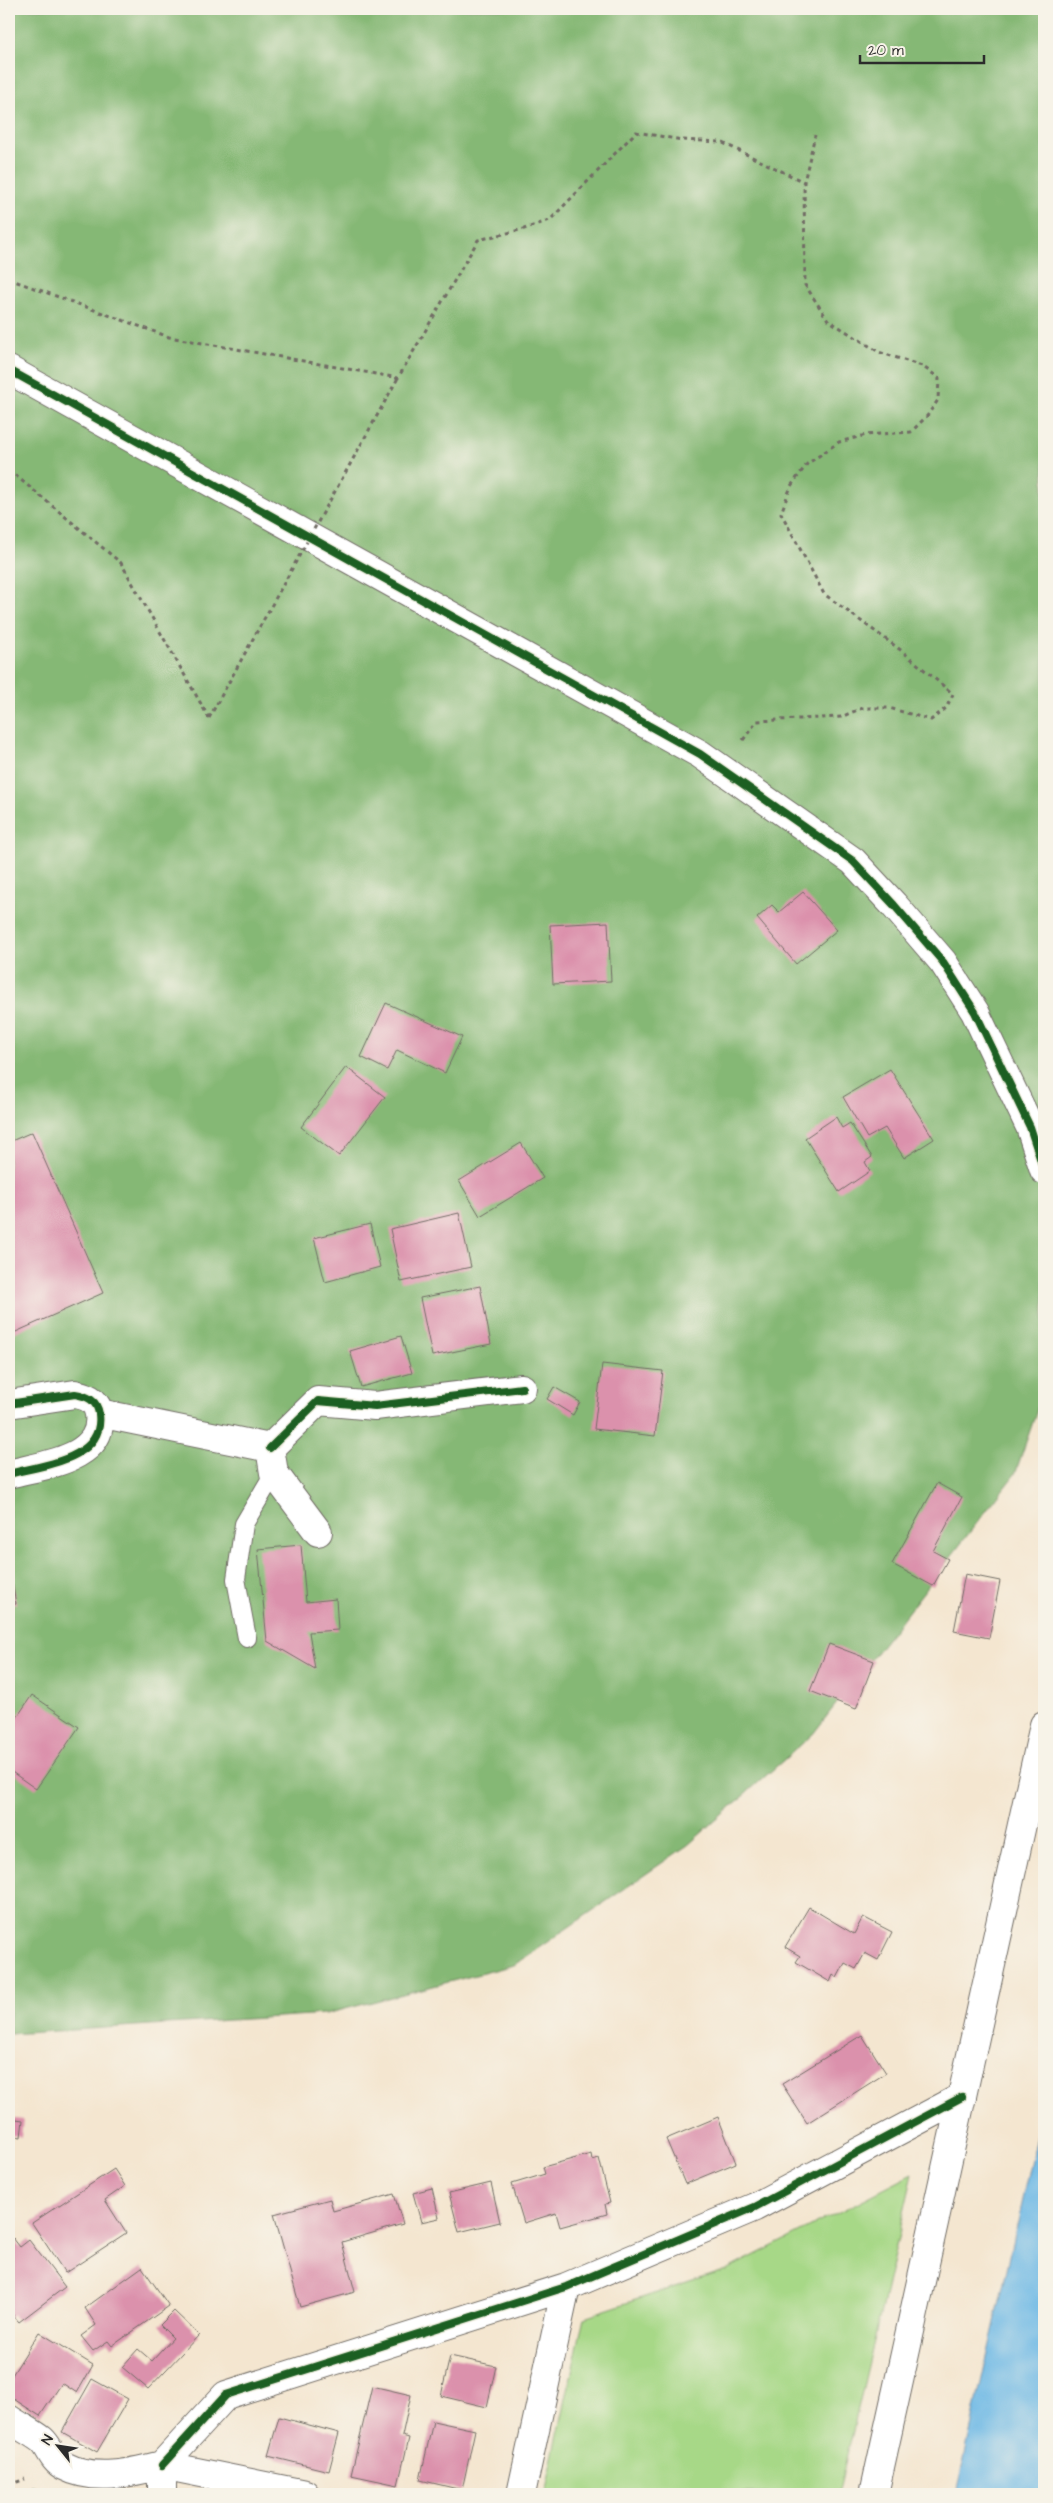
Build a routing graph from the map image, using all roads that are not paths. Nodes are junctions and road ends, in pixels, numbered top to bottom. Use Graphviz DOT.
graph roads {
  1 [pos="9,370"];
  2 [pos="1044,1170"];
  3 [pos="522,1388"];
  4 [pos="9,1404"];
  5 [pos="98,1413"];
  6 [pos="272,1460"];
  7 [pos="9,1474"];
  8 [pos="318,1532"];
  9 [pos="247,1638"];
  10 [pos="1044,1726"];
  11 [pos="962,2096"];
  12 [pos="566,2287"];
  13 [pos="9,2420"];
  14 [pos="162,2465"];
  15 [pos="162,2494"];
  16 [pos="305,2494"];
  17 [pos="521,2494"];
  18 [pos="874,2494"];
  1 -- 2 [label="street"];
  3 -- 6 [label="street"];
  4 -- 5 [label="street"];
  5 -- 6 [label="street"];
  5 -- 7 [label="street"];
  6 -- 8 [label="street"];
  6 -- 9 [label="lane"];
  10 -- 11 [label="street"];
  11 -- 12 [label="street"];
  11 -- 18 [label="street"];
  12 -- 14 [label="street"];
  12 -- 17 [label="street"];
  13 -- 14 [label="street"];
  14 -- 15 [label="street"];
  14 -- 16 [label="street"];
}
